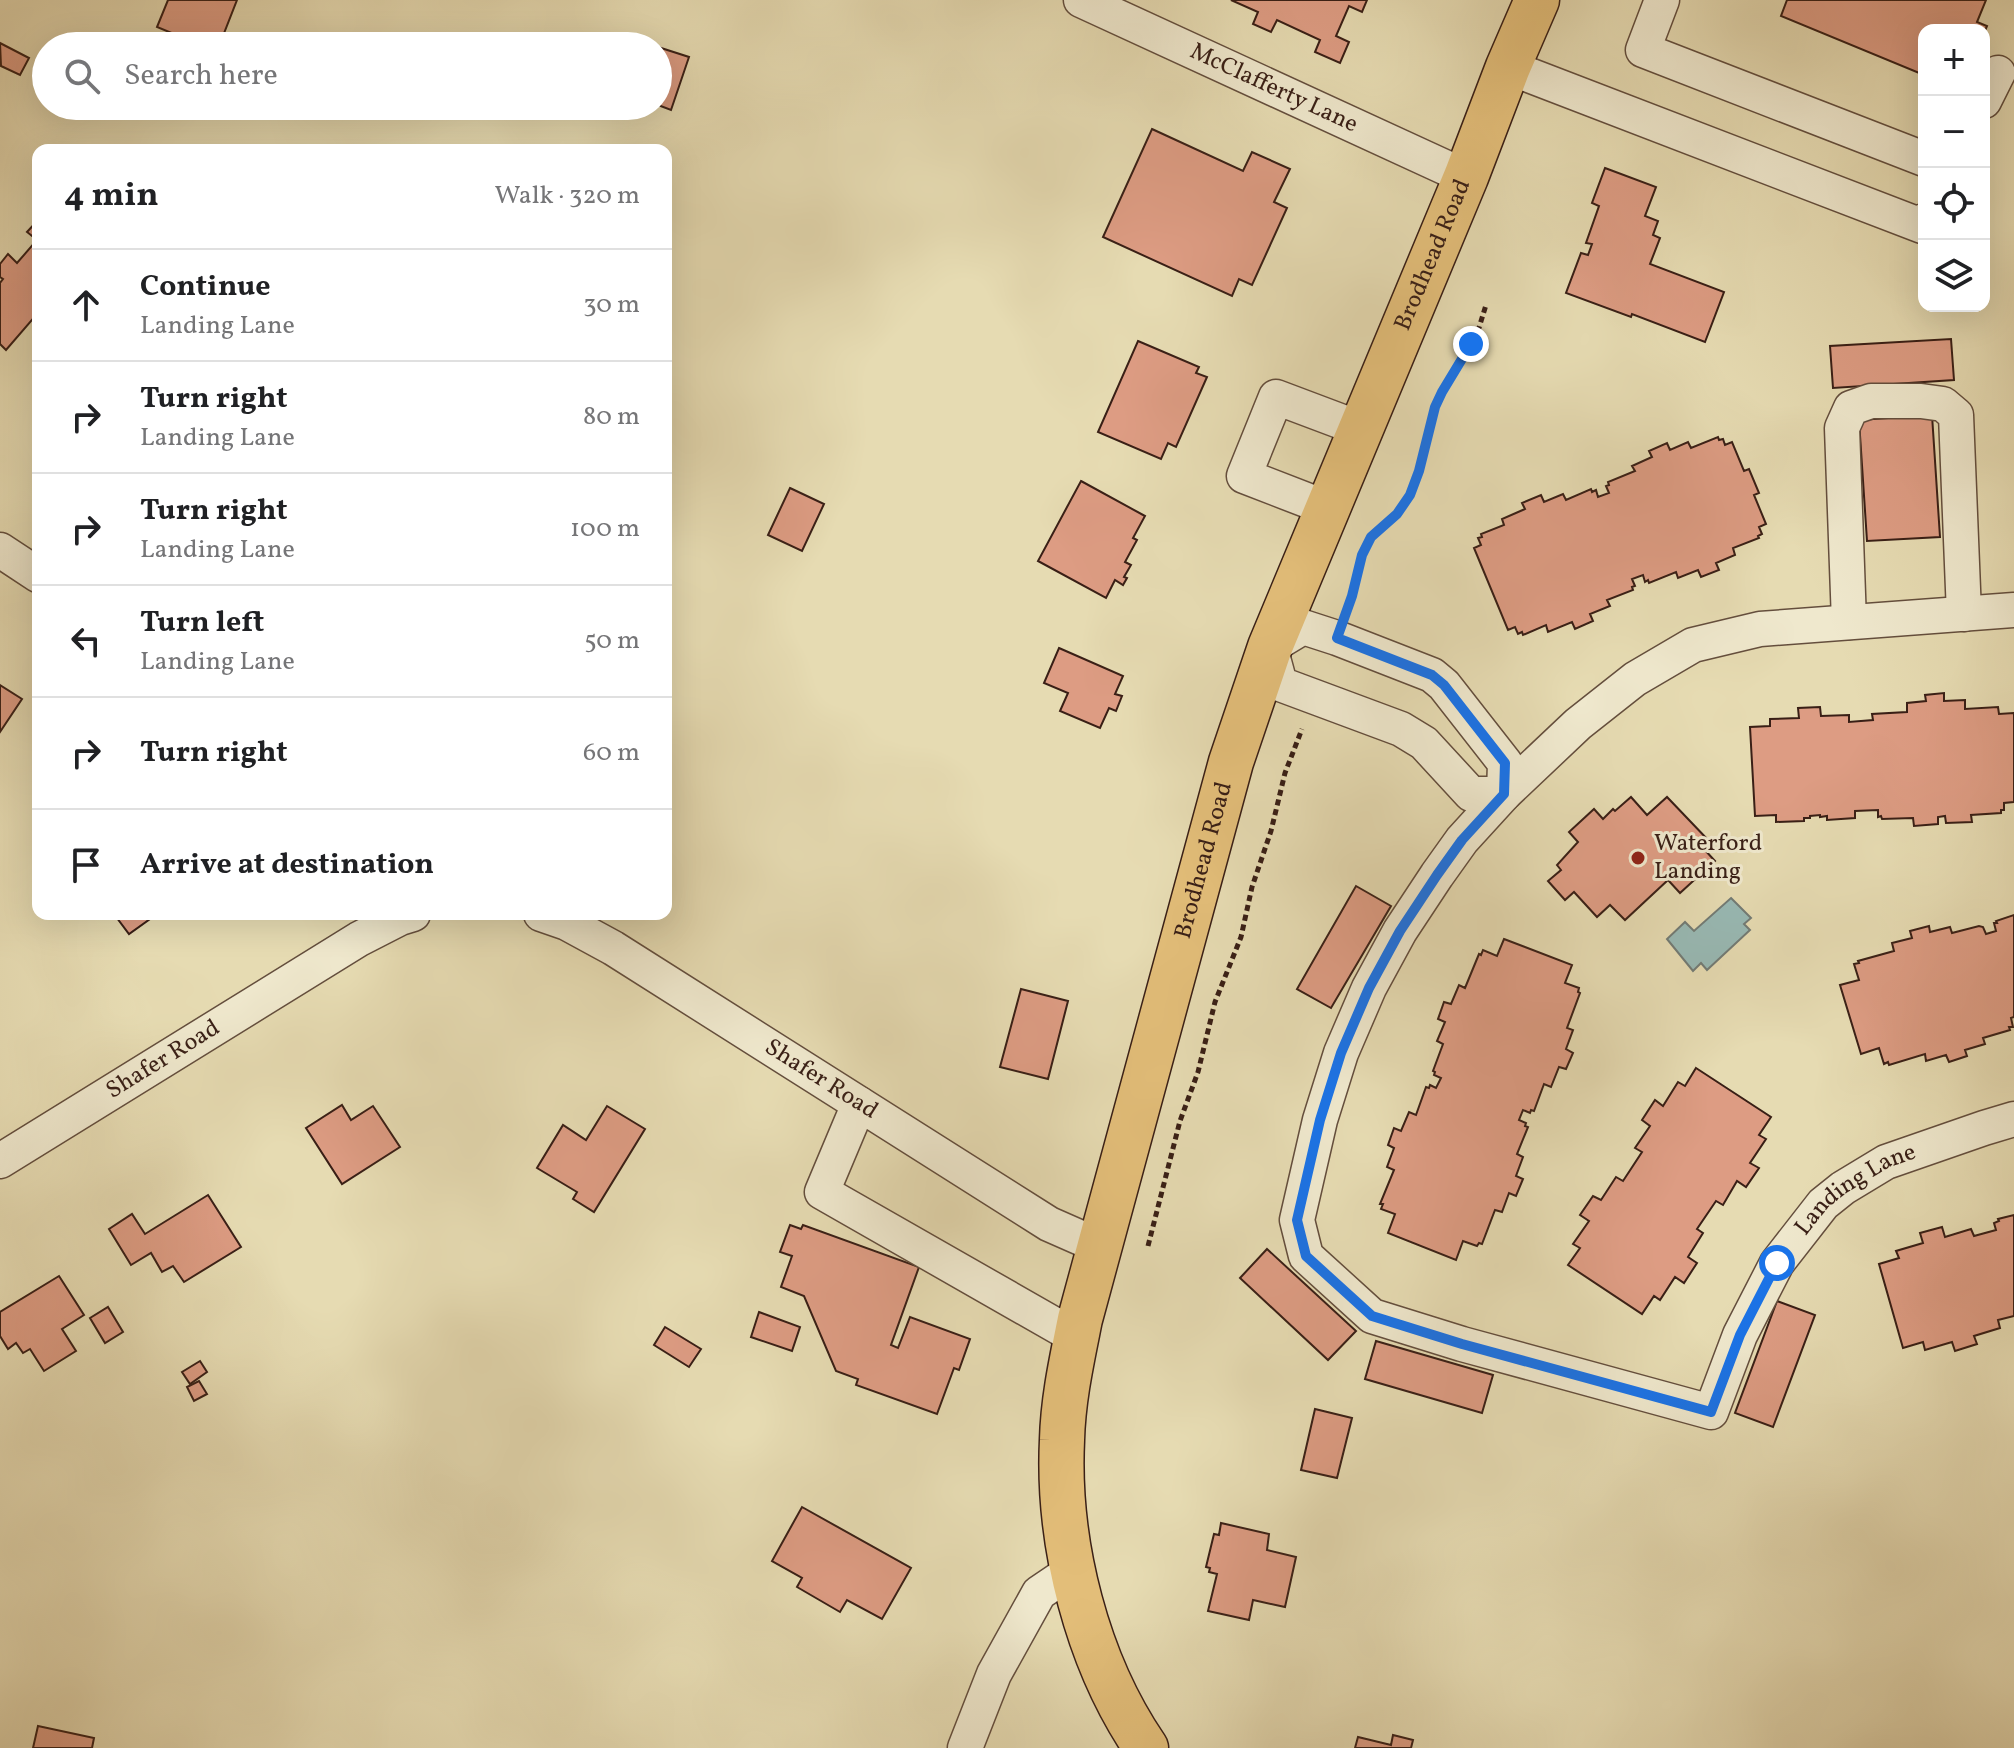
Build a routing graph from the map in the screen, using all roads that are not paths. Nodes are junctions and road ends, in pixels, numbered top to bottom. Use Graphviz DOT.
graph roads {
  1 [pos="1081,0"];
  2 [pos="1537,0"];
  3 [pos="1662,0"];
  4 [pos="1508,67"];
  5 [pos="1918,157"];
  6 [pos="1466,177"];
  7 [pos="1918,224"];
  8 [pos="1361,429"];
  9 [pos="1327,508"];
  10 [pos="0,550"];
  11 [pos="32,571"];
  12 [pos="2014,610"];
  13 [pos="1964,614"];
  14 [pos="1849,622"];
  15 [pos="1270,647"];
  16 [pos="1504,794"];
  17 [pos="396,920"];
  18 [pos="558,920"];
  19 [pos="859,1104"];
  20 [pos="2014,1119"];
  21 [pos="0,1161"];
  22 [pos="1099,1246"];
  23 [pos="1076,1337"];
  24 [pos="1073,1570"];
  25 [pos="965,1748"];
  26 [pos="1146,1748"];
  1 -- 6 [label="street, McClafferty Lane"];
  2 -- 4 [label="main road, Brodhead Road"];
  3 -- 5 [label="street"];
  4 -- 6 [label="main road, Brodhead Road"];
  4 -- 7 [label="street"];
  6 -- 8 [label="main road, Brodhead Road"];
  8 -- 9 [label="main road, Brodhead Road"];
  8 -- 9 [label="street"];
  9 -- 15 [label="main road, Brodhead Road"];
  10 -- 11 [label="street"];
  12 -- 13 [label="street, Landing Lane"];
  13 -- 14 [label="street, Landing Lane"];
  13 -- 14 [label="street"];
  14 -- 16 [label="street, Landing Lane"];
  15 -- 16 [label="street"];
  15 -- 16 [label="street"];
  15 -- 22 [label="main road, Brodhead Road"];
  16 -- 20 [label="street, Landing Lane"];
  17 -- 21 [label="street, Shafer Road"];
  18 -- 19 [label="street, Shafer Road"];
  19 -- 22 [label="street, Shafer Road"];
  19 -- 23 [label="street"];
  22 -- 23 [label="main road, Brodhead Road"];
  23 -- 24 [label="main road, Brodhead Road"];
  24 -- 25 [label="street"];
  24 -- 26 [label="main road, Brodhead Road"];
}
